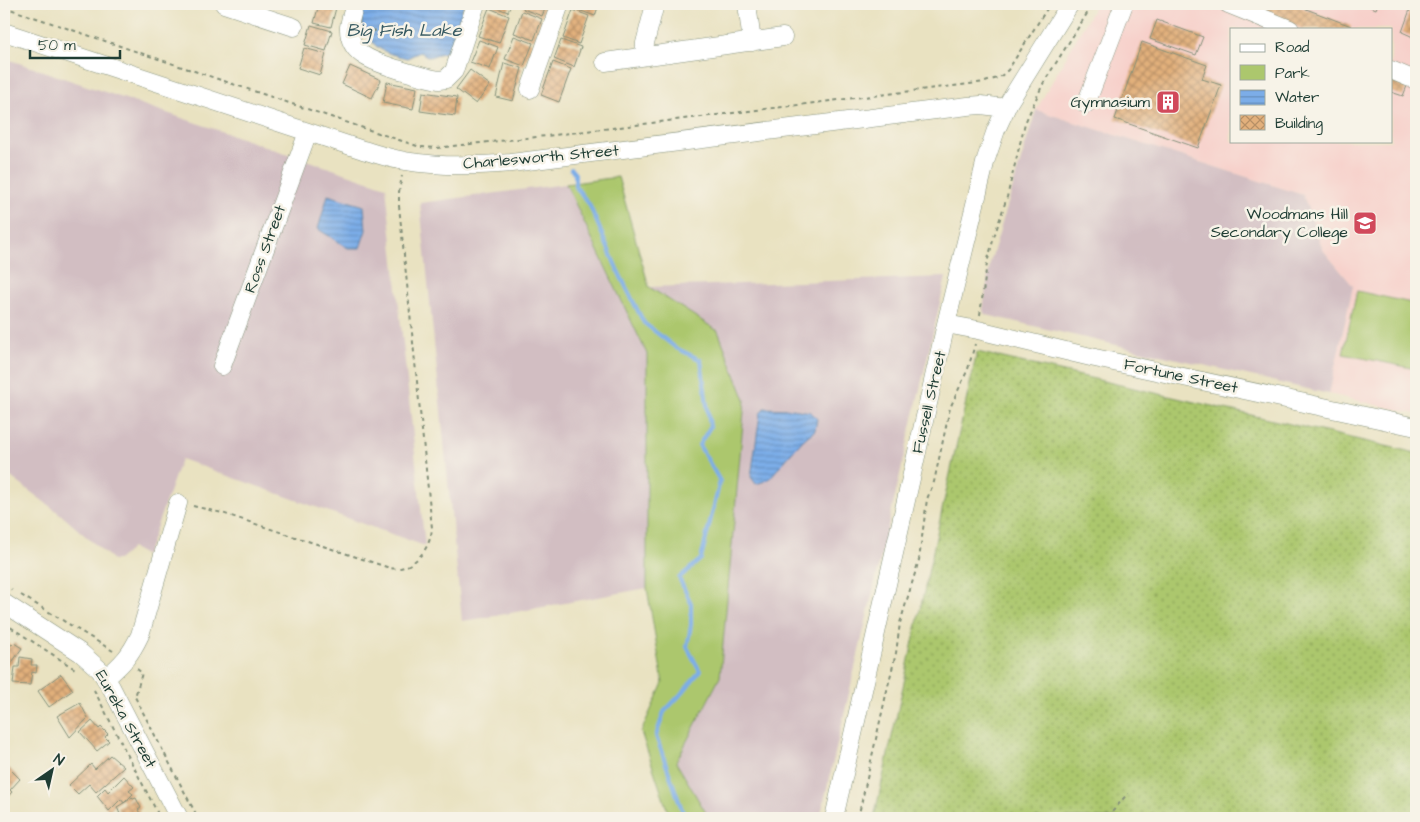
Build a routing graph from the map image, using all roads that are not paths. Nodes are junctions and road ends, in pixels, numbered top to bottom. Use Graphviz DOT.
graph roads {
  1 [pos="224,4"];
  2 [pos="355,4"];
  3 [pos="476,4"];
  4 [pos="560,4"];
  5 [pos="655,4"];
  6 [pos="747,4"];
  7 [pos="1070,4"];
  8 [pos="1124,4"];
  9 [pos="1228,4"];
  10 [pos="294,27"];
  11 [pos="1288,28"];
  12 [pos="4,32"];
  13 [pos="783,37"];
  14 [pos="752,42"];
  15 [pos="644,56"];
  16 [pos="605,62"];
  17 [pos="1392,70"];
  18 [pos="1410,78"];
  19 [pos="530,89"];
  20 [pos="1086,104"];
  21 [pos="1006,108"];
  22 [pos="308,132"];
  23 [pos="946,324"];
  24 [pos="222,366"];
  25 [pos="1416,427"];
  26 [pos="178,503"];
  27 [pos="8,596"];
  28 [pos="99,682"];
  29 [pos="180,818"];
  30 [pos="834,818"];
  1 -- 10 [label="street"];
  2 -- 3 [label="street"];
  4 -- 19 [label="street"];
  5 -- 15 [label="street"];
  6 -- 14 [label="street"];
  7 -- 21 [label="street, Fussell Street"];
  8 -- 20 [label="street"];
  9 -- 11 [label="street"];
  12 -- 22 [label="street, Charlesworth Street"];
  13 -- 14 [label="street"];
  14 -- 15 [label="street"];
  15 -- 16 [label="street"];
  17 -- 18 [label="street"];
  21 -- 22 [label="street, Charlesworth Street"];
  21 -- 23 [label="street, Fussell Street"];
  22 -- 24 [label="street, Ross Street"];
  23 -- 25 [label="street, Fortune Street"];
  23 -- 30 [label="street, Fussell Street"];
  26 -- 28 [label="street"];
  27 -- 28 [label="street, Eureka Street"];
  28 -- 29 [label="street, Eureka Street"];
}
